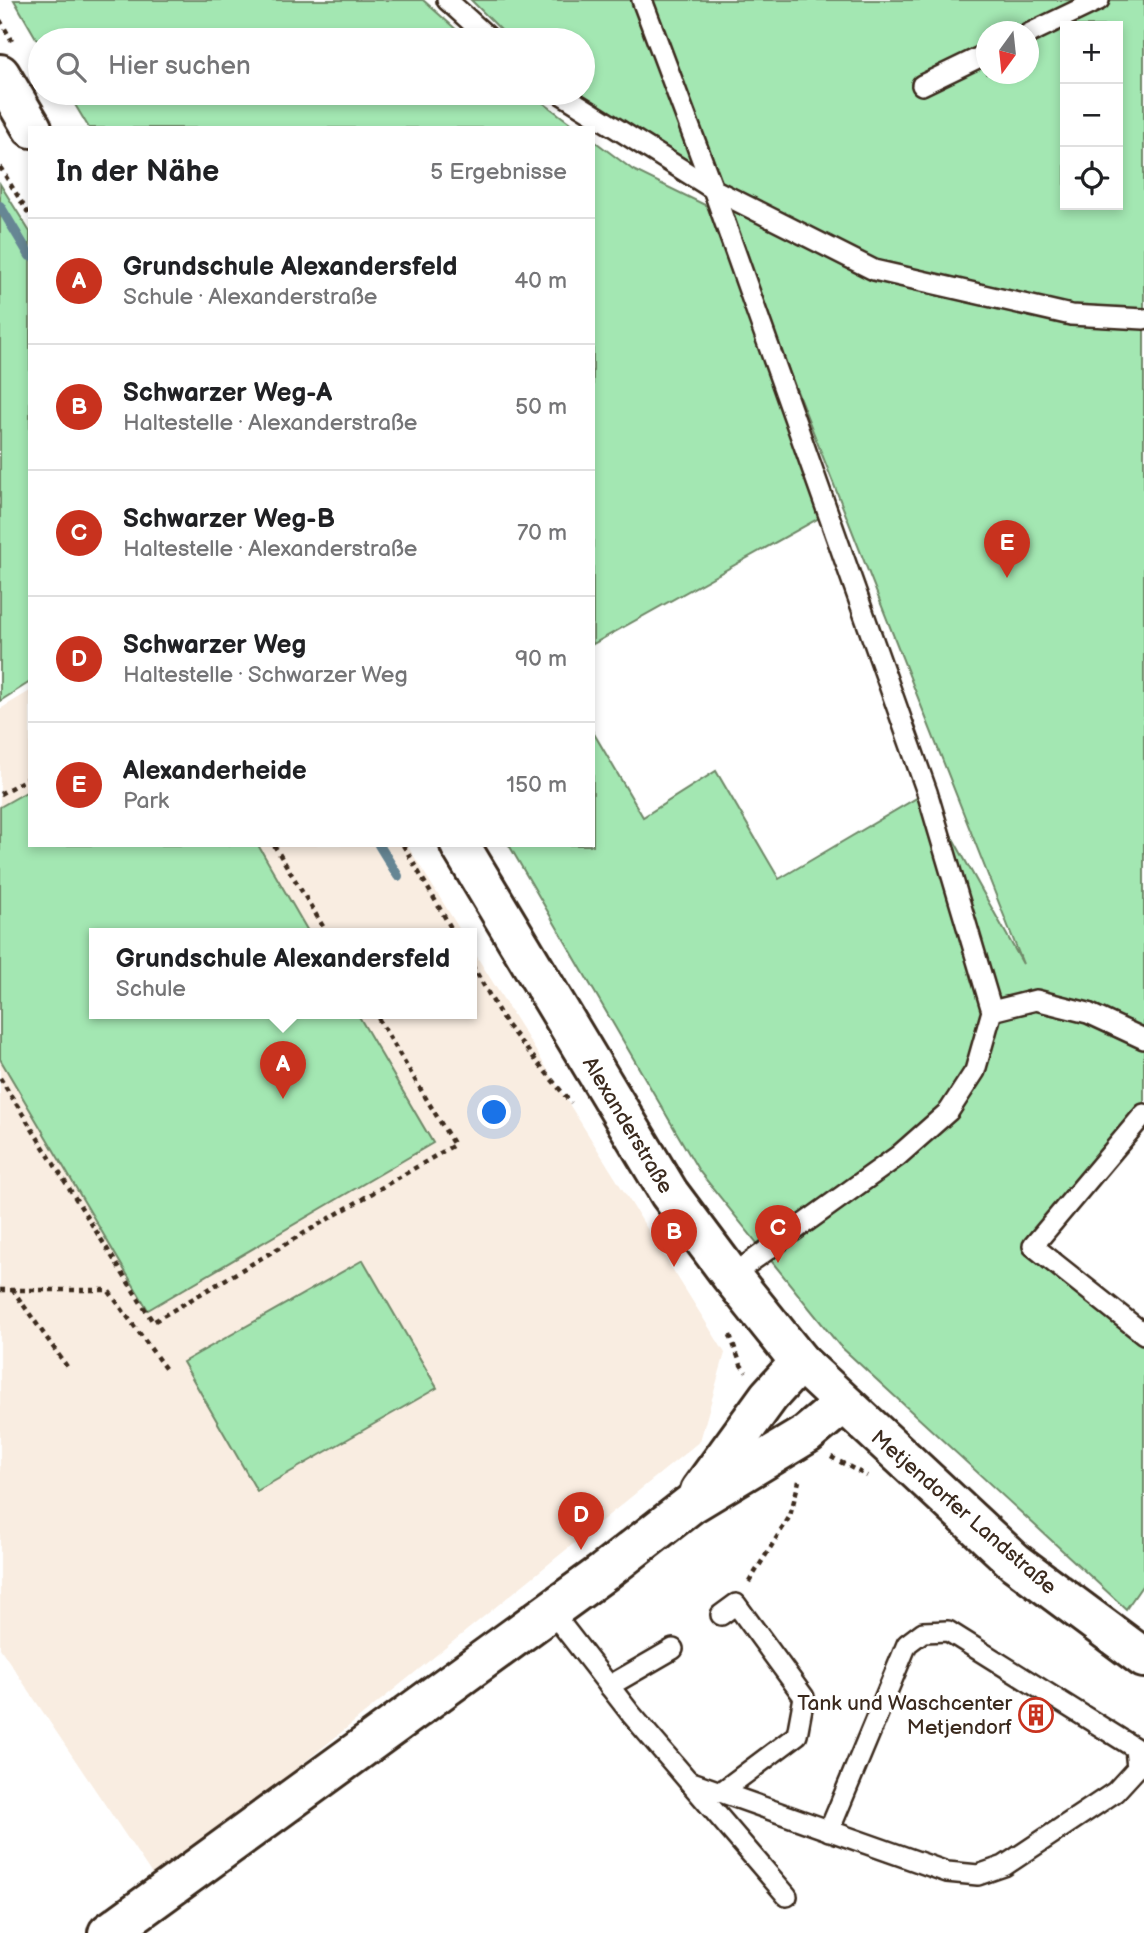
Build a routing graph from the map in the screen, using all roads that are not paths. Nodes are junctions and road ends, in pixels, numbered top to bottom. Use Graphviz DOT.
graph roads {
  1 [pos="447,0"];
  2 [pos="642,0"];
  3 [pos="1099,0"];
  4 [pos="478,28"];
  5 [pos="1039,29"];
  6 [pos="976,59"];
  7 [pos="0,74"];
  8 [pos="922,85"];
  9 [pos="579,105"];
  10 [pos="31,126"];
  11 [pos="713,189"];
  12 [pos="1144,319"];
  13 [pos="461,847"];
  14 [pos="992,1010"];
  15 [pos="1144,1039"];
  16 [pos="1144,1114"];
  17 [pos="731,1276"];
  18 [pos="1144,1334"];
  19 [pos="822,1384"];
  20 [pos="691,1504"];
  21 [pos="728,1609"];
  22 [pos="551,1611"];
  23 [pos="673,1649"];
  24 [pos="1144,1658"];
  25 [pos="609,1686"];
  26 [pos="689,1782"];
  27 [pos="721,1792"];
  28 [pos="829,1831"];
  29 [pos="787,1896"];
  30 [pos="108,1933"];
  1 -- 4 [label="lane"];
  2 -- 11 [label="lane"];
  3 -- 5 [label="lane"];
  6 -- 8 [label="lane"];
  7 -- 10 [label="street"];
  9 -- 11 [label="lane"];
  11 -- 12 [label="lane"];
  11 -- 14 [label="lane"];
  13 -- 17 [label="street, Alexanderstraße"];
  14 -- 15 [label="lane"];
  14 -- 17 [label="lane"];
  16 -- 18 [label="lane"];
  17 -- 19 [label="street, Alexanderstraße"];
  19 -- 20 [label="street"];
  19 -- 20 [label="street"];
  19 -- 24 [label="street, Metjendorfer Landstraße"];
  20 -- 22 [label="street"];
  21 -- 27 [label="lane"];
  22 -- 25 [label="lane"];
  22 -- 30 [label="street"];
  23 -- 25 [label="lane"];
  25 -- 26 [label="lane"];
  26 -- 27 [label="lane"];
  26 -- 29 [label="lane"];
  27 -- 28 [label="lane"];
  28 -- 28 [label="lane"];
}
